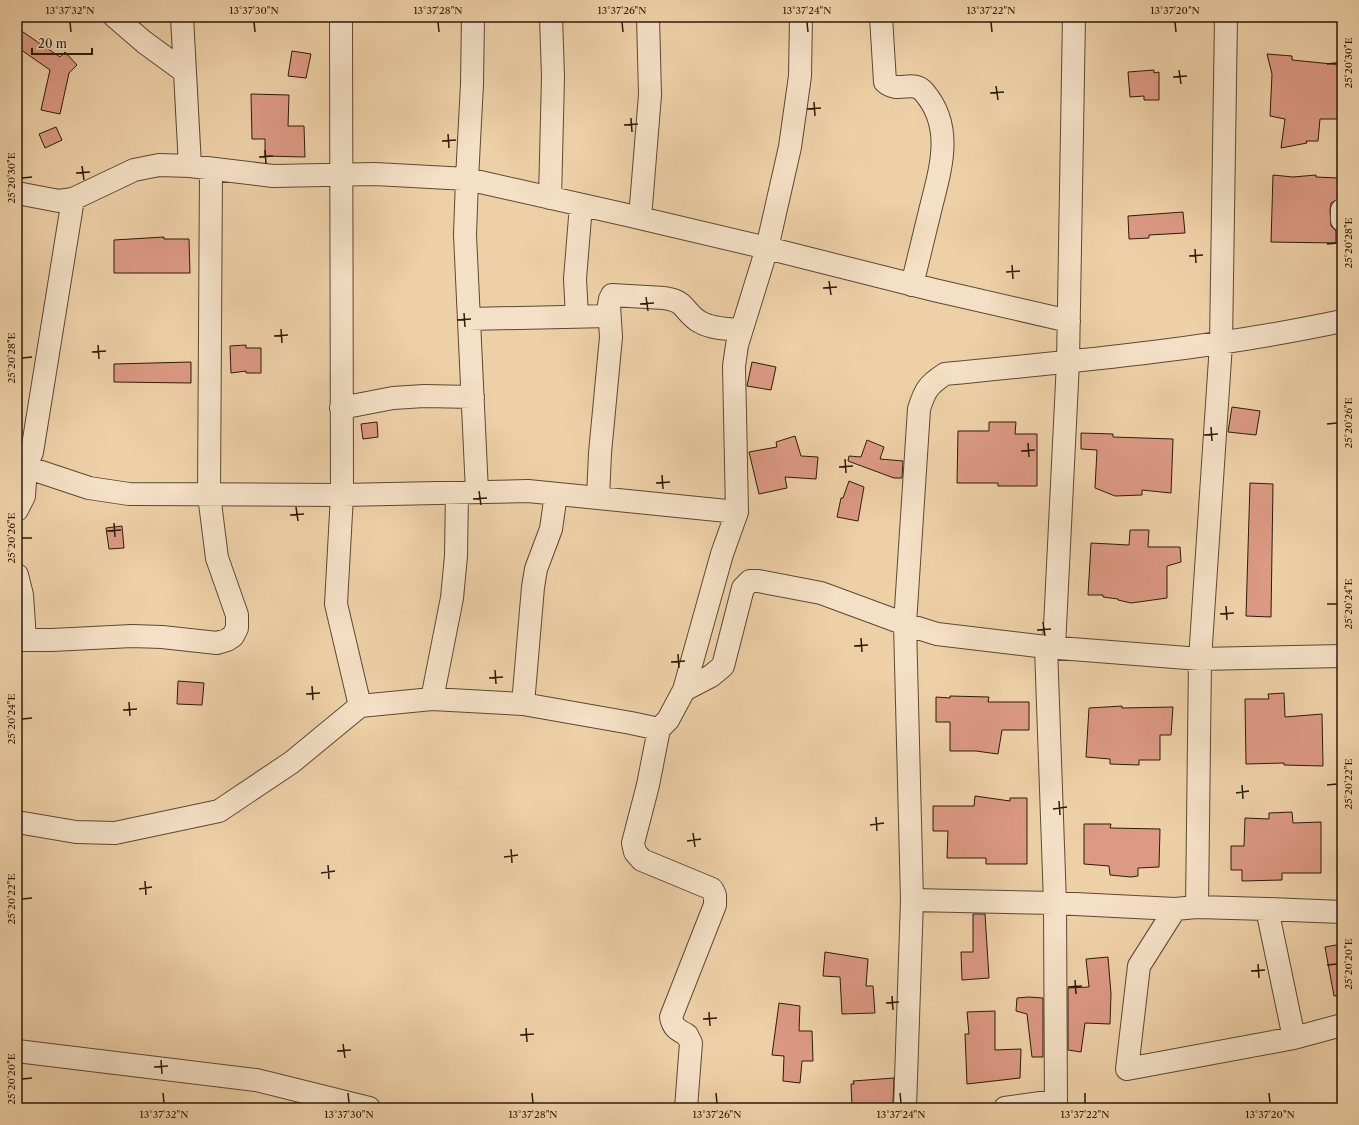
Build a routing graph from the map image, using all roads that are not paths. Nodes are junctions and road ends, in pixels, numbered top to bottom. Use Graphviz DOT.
graph roads {
  1 [pos="115,17"];
  2 [pos="182,17"];
  3 [pos="341,17"];
  4 [pos="473,17"];
  5 [pos="551,17"];
  6 [pos="648,17"];
  7 [pos="801,17"];
  8 [pos="880,17"];
  9 [pos="1074,17"];
  10 [pos="1226,17"];
  11 [pos="185,72"];
  12 [pos="201,168"];
  13 [pos="341,175"];
  14 [pos="467,179"];
  15 [pos="17,193"];
  16 [pos="550,198"];
  17 [pos="73,199"];
  18 [pos="581,205"];
  19 [pos="1342,210"];
  20 [pos="640,218"];
  21 [pos="1342,220"];
  22 [pos="766,248"];
  23 [pos="912,285"];
  24 [pos="577,316"];
  25 [pos="609,316"];
  26 [pos="469,320"];
  27 [pos="1069,320"];
  28 [pos="1342,321"];
  29 [pos="741,330"];
  30 [pos="1221,344"];
  31 [pos="1068,362"];
  32 [pos="473,397"];
  33 [pos="341,408"];
  34 [pos="26,466"];
  35 [pos="467,493"];
  36 [pos="556,494"];
  37 [pos="210,495"];
  38 [pos="342,495"];
  39 [pos="598,498"];
  40 [pos="20,501"];
  41 [pos="737,512"];
  42 [pos="17,575"];
  43 [pos="904,624"];
  44 [pos="21,640"];
  45 [pos="1050,647"];
  46 [pos="1342,656"];
  47 [pos="1200,659"];
  48 [pos="684,690"];
  49 [pos="432,699"];
  50 [pos="523,704"];
  51 [pos="360,706"];
  52 [pos="659,729"];
  53 [pos="17,822"];
  54 [pos="912,900"];
  55 [pos="1055,903"];
  56 [pos="1197,907"];
  57 [pos="1175,909"];
  58 [pos="1267,909"];
  59 [pos="1342,912"];
  60 [pos="1342,1025"];
  61 [pos="1294,1038"];
  62 [pos="17,1051"];
  63 [pos="1055,1104"];
  64 [pos="369,1108"];
  65 [pos="686,1108"];
  66 [pos="905,1108"];
  67 [pos="1005,1108"];
  1 -- 11 [label="street"];
  2 -- 11 [label="street"];
  3 -- 13 [label="street"];
  4 -- 14 [label="street"];
  5 -- 16 [label="street"];
  6 -- 20 [label="street"];
  7 -- 22 [label="street"];
  8 -- 23 [label="street"];
  9 -- 27 [label="street"];
  10 -- 30 [label="street"];
  11 -- 12 [label="street"];
  12 -- 13 [label="street"];
  12 -- 17 [label="street"];
  12 -- 37 [label="street"];
  13 -- 14 [label="street"];
  13 -- 33 [label="street"];
  14 -- 16 [label="street"];
  14 -- 26 [label="street"];
  15 -- 17 [label="street"];
  16 -- 18 [label="street"];
  17 -- 34 [label="street"];
  18 -- 20 [label="street"];
  18 -- 24 [label="street"];
  19 -- 21 [label="street"];
  20 -- 22 [label="street"];
  22 -- 23 [label="street"];
  22 -- 29 [label="street"];
  23 -- 27 [label="street"];
  24 -- 25 [label="street"];
  24 -- 26 [label="street"];
  25 -- 29 [label="street"];
  25 -- 39 [label="street"];
  26 -- 32 [label="street"];
  27 -- 31 [label="street"];
  28 -- 30 [label="street"];
  29 -- 41 [label="street"];
  30 -- 31 [label="street"];
  30 -- 47 [label="street"];
  31 -- 43 [label="street"];
  31 -- 45 [label="street"];
  32 -- 33 [label="street"];
  32 -- 35 [label="street"];
  33 -- 38 [label="street"];
  34 -- 37 [label="street"];
  34 -- 40 [label="street"];
  35 -- 36 [label="street"];
  35 -- 38 [label="street"];
  35 -- 49 [label="street"];
  36 -- 39 [label="street"];
  36 -- 50 [label="street"];
  37 -- 38 [label="street"];
  37 -- 44 [label="street"];
  38 -- 51 [label="street"];
  39 -- 41 [label="street"];
  41 -- 48 [label="street"];
  42 -- 44 [label="street"];
  43 -- 45 [label="street"];
  43 -- 48 [label="street"];
  43 -- 54 [label="street"];
  45 -- 47 [label="street"];
  45 -- 55 [label="street"];
  46 -- 47 [label="street"];
  47 -- 56 [label="street"];
  48 -- 52 [label="street"];
  49 -- 50 [label="street"];
  49 -- 51 [label="street"];
  50 -- 52 [label="street"];
  51 -- 53 [label="street"];
  52 -- 65 [label="street"];
  54 -- 55 [label="street"];
  54 -- 66 [label="street"];
  55 -- 57 [label="street"];
  55 -- 63 [label="street"];
  56 -- 57 [label="street"];
  56 -- 58 [label="street"];
  57 -- 61 [label="street"];
  58 -- 59 [label="street"];
  58 -- 61 [label="street"];
  60 -- 61 [label="street"];
  62 -- 64 [label="street"];
  63 -- 67 [label="street"];
}
